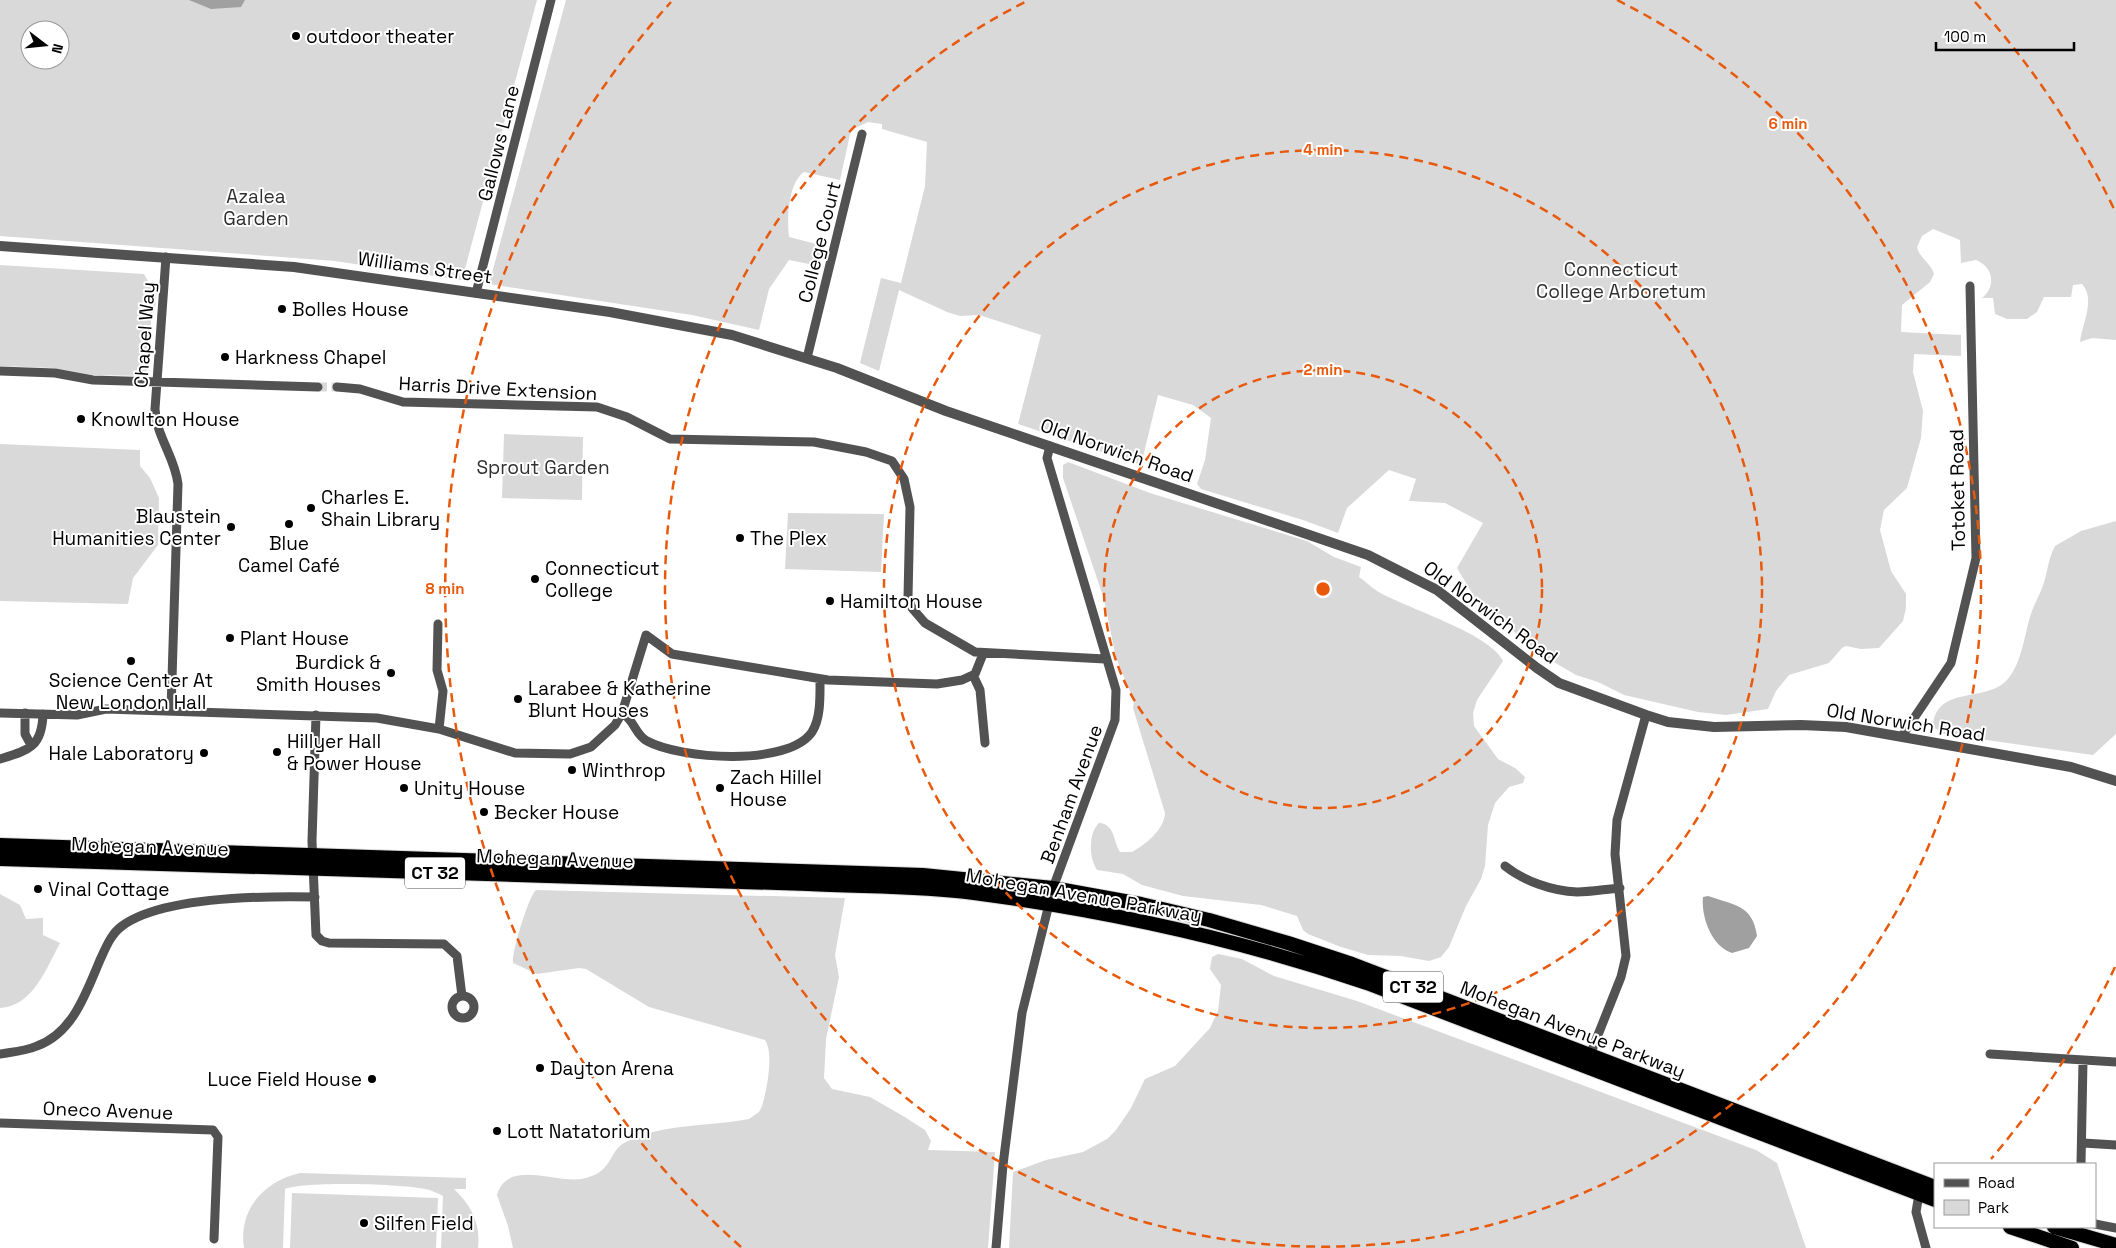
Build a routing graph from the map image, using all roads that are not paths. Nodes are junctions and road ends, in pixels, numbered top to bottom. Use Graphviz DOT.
graph roads {
  1 [pos="551,0"];
  2 [pos="862,134"];
  3 [pos="0,246"];
  4 [pos="166,257"];
  5 [pos="1970,286"];
  6 [pos="476,293"];
  7 [pos="807,358"];
  8 [pos="837,368"];
  9 [pos="0,371"];
  10 [pos="157,382"];
  11 [pos="318,387"];
  12 [pos="336,387"];
  13 [pos="1050,446"];
  14 [pos="438,624"];
  15 [pos="983,654"];
  16 [pos="1105,659"];
  17 [pos="973,675"];
  18 [pos="820,680"];
  19 [pos="171,711"];
  20 [pos="0,713"];
  21 [pos="622,713"];
  22 [pos="25,714"];
  23 [pos="43,714"];
  24 [pos="316,715"];
  25 [pos="1646,716"];
  26 [pos="440,729"];
  27 [pos="1902,736"];
  28 [pos="985,742"];
  29 [pos="31,745"];
  30 [pos="0,759"];
  31 [pos="2116,781"];
  32 [pos="0,845"];
  33 [pos="313,856"];
  34 [pos="0,860"];
  35 [pos="1505,866"];
  36 [pos="314,871"];
  37 [pos="869,880"];
  38 [pos="1054,888"];
  39 [pos="1620,888"];
  40 [pos="315,897"];
  41 [pos="1049,905"];
  42 [pos="462,996"];
  43 [pos="0,1054"];
  44 [pos="1990,1054"];
  45 [pos="1590,1055"];
  46 [pos="2083,1061"];
  47 [pos="2116,1062"];
  48 [pos="0,1123"];
  49 [pos="2083,1143"];
  50 [pos="2116,1145"];
  51 [pos="2081,1163"];
  52 [pos="1934,1186"];
  53 [pos="1919,1194"];
  54 [pos="1934,1200"];
  55 [pos="2096,1224"];
  56 [pos="2013,1228"];
  57 [pos="2116,1228"];
  58 [pos="2071,1229"];
  59 [pos="214,1239"];
  60 [pos="2116,1245"];
  61 [pos="2067,1247"];
  62 [pos="996,1248"];
  63 [pos="1926,1248"];
  1 -- 6 [label="street, Gallows Lane"];
  2 -- 7 [label="street, College Court"];
  3 -- 4 [label="street, Williams Street"];
  4 -- 6 [label="street, Williams Street"];
  4 -- 10 [label="street, Chapel Way"];
  5 -- 27 [label="street, Totoket Road"];
  6 -- 7 [label="street, Williams Street"];
  7 -- 8 [label="street, Williams Street"];
  8 -- 13 [label="street, Old Norwich Road"];
  9 -- 10 [label="street"];
  10 -- 11 [label="street"];
  10 -- 19 [label="street, Chapel Way"];
  12 -- 15 [label="street, Harris Drive Extension"];
  13 -- 16 [label="street, Benham Avenue"];
  13 -- 25 [label="street, Old Norwich Road"];
  14 -- 26 [label="street"];
  15 -- 16 [label="street"];
  15 -- 17 [label="street"];
  16 -- 38 [label="street, Benham Avenue"];
  17 -- 18 [label="street"];
  17 -- 28 [label="street"];
  18 -- 21 [label="street"];
  18 -- 21 [label="street"];
  19 -- 23 [label="street"];
  19 -- 24 [label="street"];
  20 -- 22 [label="street"];
  21 -- 26 [label="street"];
  22 -- 23 [label="street"];
  22 -- 29 [label="street"];
  23 -- 29 [label="street"];
  24 -- 26 [label="street"];
  24 -- 33 [label="street"];
  25 -- 27 [label="street, Old Norwich Road"];
  25 -- 39 [label="street"];
  27 -- 31 [label="street, Old Norwich Road"];
  29 -- 30 [label="street"];
  32 -- 33 [label="highway, Mohegan Avenue / CT 32"];
  33 -- 36 [label="street"];
  33 -- 37 [label="highway, Mohegan Avenue / CT 32"];
  34 -- 36 [label="highway, Mohegan Avenue / CT 32"];
  35 -- 39 [label="street"];
  36 -- 37 [label="highway, Mohegan Avenue / CT 32"];
  36 -- 40 [label="street"];
  37 -- 38 [label="highway, Mohegan Avenue Parkway / CT 32"];
  37 -- 41 [label="highway, Mohegan Avenue Parkway / CT 32"];
  38 -- 41 [label="street, Benham Avenue"];
  38 -- 45 [label="highway, Mohegan Avenue Parkway / CT 32"];
  39 -- 45 [label="street"];
  40 -- 42 [label="street"];
  40 -- 43 [label="street"];
  41 -- 53 [label="highway, Mohegan Avenue Parkway / CT 32"];
  41 -- 62 [label="street, Benham Avenue"];
  44 -- 46 [label="street"];
  45 -- 52 [label="highway, Mohegan Avenue Parkway / CT 32"];
  46 -- 47 [label="street"];
  46 -- 49 [label="street"];
  48 -- 59 [label="street, Oneco Avenue"];
  49 -- 50 [label="street"];
  49 -- 51 [label="street"];
  53 -- 54 [label="highway, Mohegan Avenue Parkway / CT 32"];
  53 -- 63 [label="street"];
  55 -- 57 [label="street"];
  56 -- 61 [label="highway"];
  58 -- 60 [label="highway"];
}
